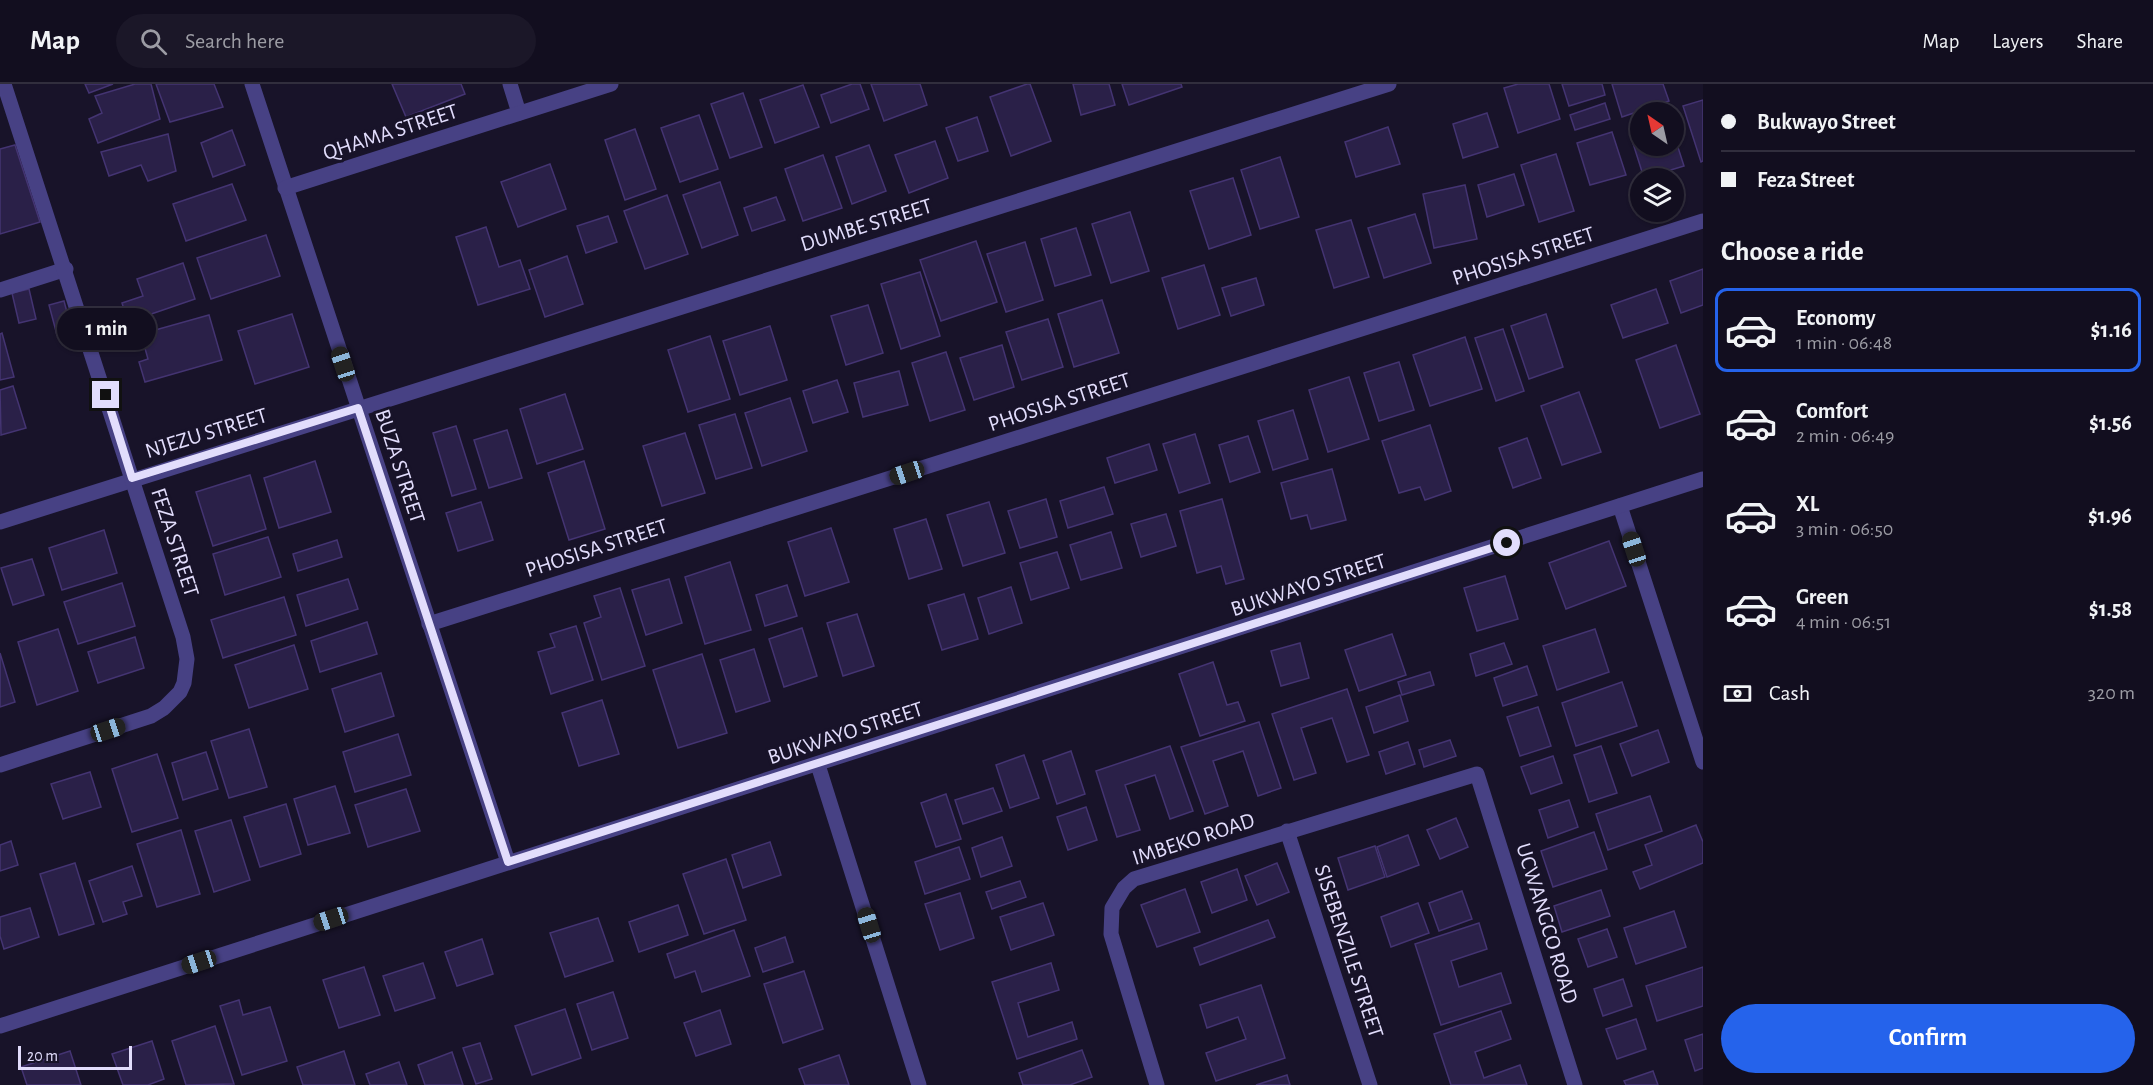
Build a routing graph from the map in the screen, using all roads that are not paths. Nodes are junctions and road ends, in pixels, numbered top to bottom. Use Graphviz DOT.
graph roads {
  1 [pos="4,84"];
  2 [pos="252,84"];
  3 [pos="510,84"];
  4 [pos="611,84"];
  5 [pos="1389,84"];
  6 [pos="519,113"];
  7 [pos="285,188"];
  8 [pos="1703,221"];
  9 [pos="66,269"];
  10 [pos="0,290"];
  11 [pos="358,408"];
  12 [pos="132,478"];
  13 [pos="1703,479"];
  14 [pos="1620,506"];
  15 [pos="0,522"];
  16 [pos="429,624"];
  17 [pos="1700,743"];
  18 [pos="1703,762"];
  19 [pos="0,765"];
  20 [pos="818,765"];
  21 [pos="1477,774"];
  22 [pos="1287,831"];
  23 [pos="508,862"];
  24 [pos="0,1026"];
  25 [pos="919,1085"];
  26 [pos="1157,1085"];
  27 [pos="1370,1085"];
  28 [pos="1575,1085"];
  1 -- 9 [label="street, FEZA STREET"];
  2 -- 7 [label="street, BUZA STREET"];
  3 -- 6 [label="street"];
  4 -- 6 [label="street, QHAMA STREET"];
  5 -- 11 [label="street, DUMBE STREET"];
  6 -- 7 [label="street, QHAMA STREET"];
  7 -- 11 [label="street, BUZA STREET"];
  8 -- 16 [label="street, PHOSISA STREET"];
  9 -- 10 [label="street"];
  9 -- 12 [label="street, FEZA STREET"];
  11 -- 12 [label="street, NJEZU STREET"];
  11 -- 16 [label="street, BUZA STREET"];
  12 -- 15 [label="street, NJEZU STREET"];
  12 -- 19 [label="street, FEZA STREET"];
  13 -- 14 [label="street, BUKWAYO STREET"];
  14 -- 17 [label="street"];
  14 -- 20 [label="street, BUKWAYO STREET"];
  16 -- 23 [label="street, BUZA STREET"];
  17 -- 18 [label="street"];
  20 -- 23 [label="street, BUKWAYO STREET"];
  20 -- 25 [label="street"];
  21 -- 22 [label="street, IMBEKO ROAD"];
  21 -- 28 [label="street, UCWANGCO ROAD"];
  22 -- 26 [label="street, IMBEKO ROAD"];
  22 -- 27 [label="street, SISEBENZILE STREET"];
  23 -- 24 [label="street, BUKWAYO STREET"];
}
